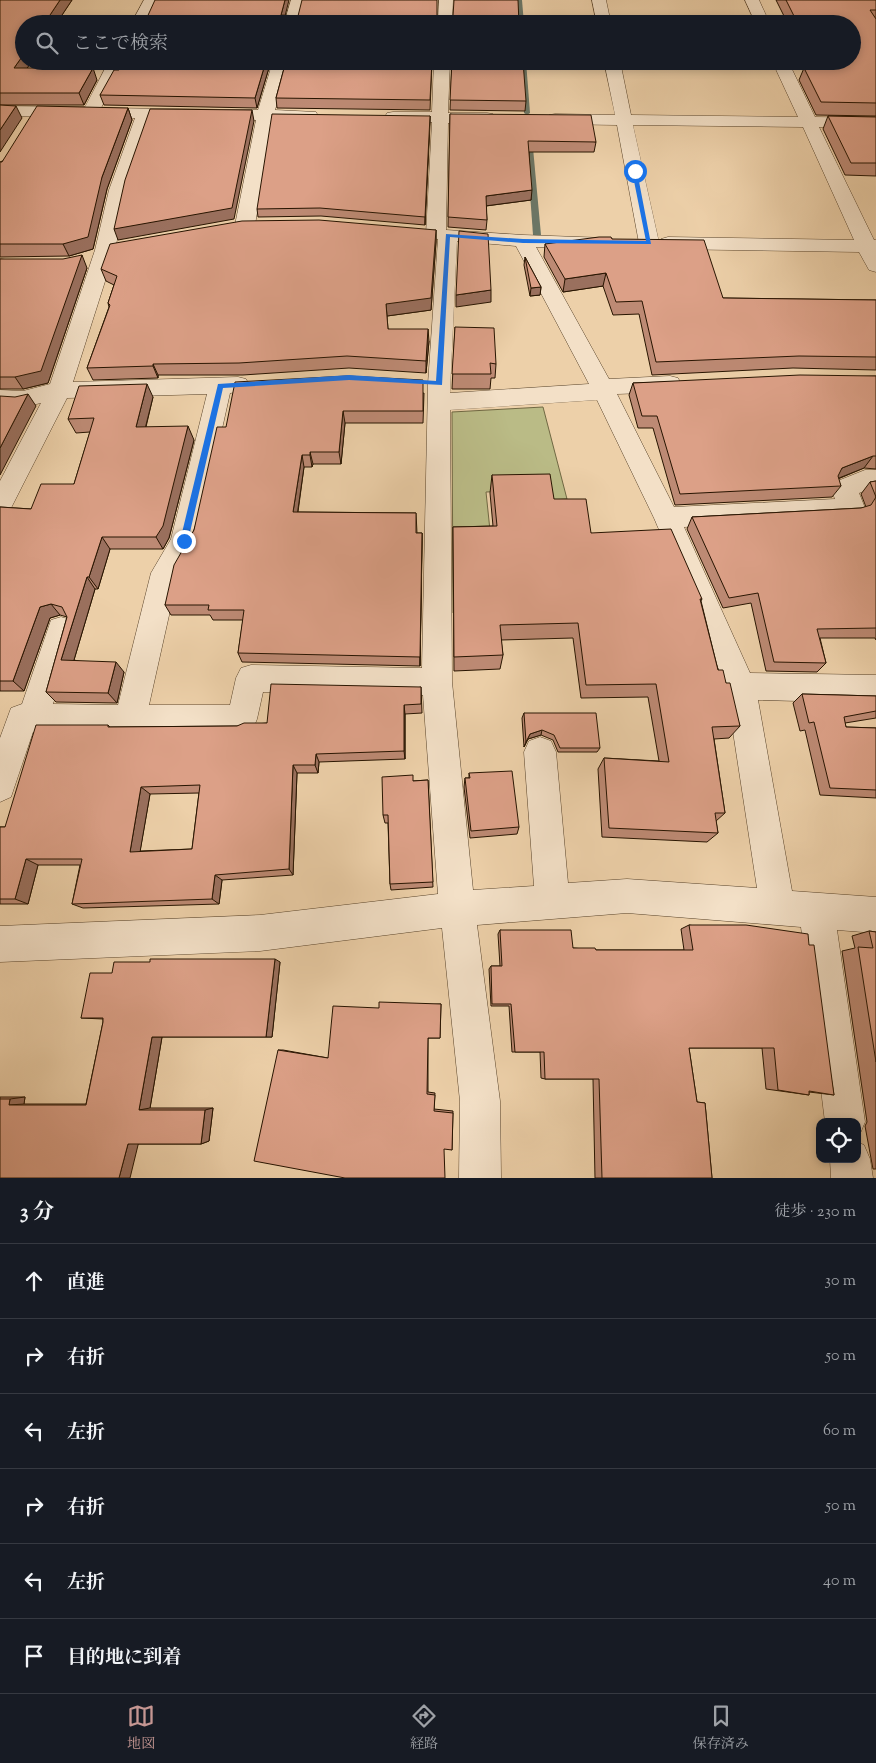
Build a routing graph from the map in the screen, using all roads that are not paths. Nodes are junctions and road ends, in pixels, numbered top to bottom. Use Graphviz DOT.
graph roads {
  1 [pos="151,0"];
  2 [pos="298,0"];
  3 [pos="446,0"];
  4 [pos="599,0"];
  5 [pos="752,0"];
  6 [pos="143,15"];
  7 [pos="294,15"];
  8 [pos="445,15"];
  9 [pos="602,15"];
  10 [pos="759,15"];
  11 [pos="113,70"];
  12 [pos="278,70"];
  13 [pos="442,70"];
  14 [pos="614,70"];
  15 [pos="784,70"];
  16 [pos="0,111"];
  17 [pos="36,112"];
  18 [pos="90,113"];
  19 [pos="145,113"];
  20 [pos="265,115"];
  21 [pos="323,116"];
  22 [pos="381,117"];
  23 [pos="440,117"];
  24 [pos="508,118"];
  25 [pos="537,119"];
  26 [pos="624,120"];
  27 [pos="808,122"];
  28 [pos="876,123"];
  29 [pos="26,128"];
  30 [pos="245,226"];
  31 [pos="434,234"];
  32 [pos="523,241"];
  33 [pos="633,242"];
  34 [pos="871,246"];
  35 [pos="111,251"];
  36 [pos="78,262"];
  37 [pos="876,266"];
  38 [pos="688,383"];
  39 [pos="260,384"];
  40 [pos="220,386"];
  41 [pos="434,389"];
  42 [pos="603,389"];
  43 [pos="59,390"];
  44 [pos="0,398"];
  45 [pos="876,480"];
  46 [pos="0,505"];
  47 [pos="667,518"];
  48 [pos="61,628"];
  49 [pos="438,682"];
  50 [pos="740,686"];
  51 [pos="876,689"];
  52 [pos="32,718"];
  53 [pos="130,719"];
  54 [pos="540,752"];
  55 [pos="0,786"];
  56 [pos="552,902"];
  57 [pos="777,908"];
  58 [pos="457,909"];
  59 [pos="817,911"];
  60 [pos="876,915"];
  61 [pos="0,944"];
  62 [pos="844,1118"];
  63 [pos="850,1163"];
  64 [pos="480,1178"];
  65 [pos="852,1178"];
  1 -- 6 [label="street"];
  2 -- 7 [label="street"];
  3 -- 8 [label="street"];
  4 -- 9 [label="street"];
  5 -- 10 [label="street"];
  11 -- 18 [label="street"];
  12 -- 20 [label="street"];
  13 -- 23 [label="street"];
  14 -- 26 [label="street"];
  15 -- 27 [label="street"];
  16 -- 17 [label="street"];
  17 -- 18 [label="street"];
  17 -- 29 [label="street"];
  18 -- 19 [label="street"];
  19 -- 20 [label="street"];
  19 -- 35 [label="street"];
  20 -- 21 [label="street"];
  20 -- 30 [label="street"];
  22 -- 23 [label="street"];
  23 -- 24 [label="street"];
  23 -- 31 [label="street"];
  25 -- 26 [label="street"];
  26 -- 27 [label="street"];
  26 -- 33 [label="street"];
  27 -- 28 [label="street"];
  27 -- 34 [label="street"];
  31 -- 32 [label="street"];
  31 -- 41 [label="street"];
  32 -- 33 [label="street"];
  32 -- 42 [label="street"];
  33 -- 34 [label="street"];
  34 -- 37 [label="street"];
  35 -- 36 [label="street"];
  35 -- 43 [label="street"];
  38 -- 42 [label="street"];
  39 -- 40 [label="street"];
  40 -- 43 [label="street"];
  40 -- 53 [label="street"];
  41 -- 42 [label="street"];
  41 -- 49 [label="street"];
  42 -- 47 [label="street"];
  43 -- 44 [label="street"];
  43 -- 46 [label="street"];
  45 -- 47 [label="street"];
  47 -- 50 [label="street"];
  48 -- 52 [label="street"];
  49 -- 53 [label="street"];
  49 -- 58 [label="street"];
  50 -- 51 [label="street"];
  50 -- 57 [label="street"];
  52 -- 53 [label="street"];
  52 -- 55 [label="street"];
  54 -- 56 [label="street"];
  56 -- 57 [label="street"];
  56 -- 58 [label="street"];
  57 -- 59 [label="street"];
  58 -- 61 [label="street"];
  58 -- 64 [label="street"];
  59 -- 60 [label="street"];
  59 -- 62 [label="street"];
  63 -- 65 [label="street"];
}
